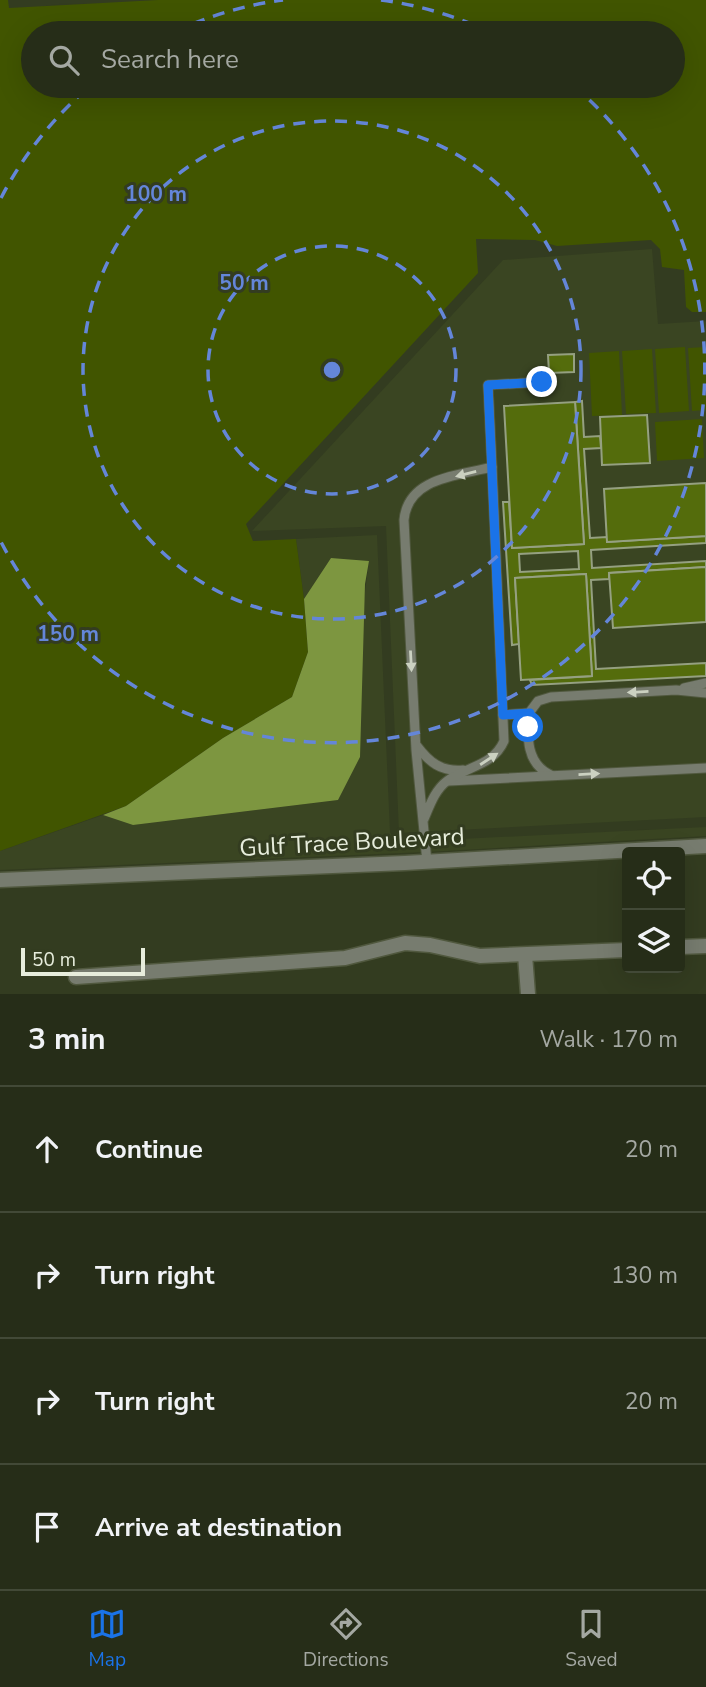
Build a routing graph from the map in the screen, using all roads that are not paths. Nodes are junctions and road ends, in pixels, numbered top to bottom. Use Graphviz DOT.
graph roads {
  1 [pos="542,382"];
  2 [pos="492,467"];
  3 [pos="706,684"];
  4 [pos="676,690"];
  5 [pos="706,693"];
  6 [pos="530,713"];
  7 [pos="503,715"];
  8 [pos="415,744"];
  9 [pos="706,768"];
  10 [pos="467,769"];
  11 [pos="551,776"];
  12 [pos="447,781"];
  13 [pos="424,819"];
  14 [pos="706,846"];
  15 [pos="427,862"];
  16 [pos="0,880"];
  17 [pos="706,946"];
  18 [pos="685,947"];
  19 [pos="622,950"];
  20 [pos="525,955"];
  21 [pos="76,977"];
  22 [pos="528,994"];
  1 -- 2 [label="lane"];
  2 -- 7 [label="lane"];
  2 -- 8 [label="lane, one-way"];
  3 -- 4 [label="lane"];
  4 -- 5 [label="lane"];
  4 -- 6 [label="lane, one-way"];
  6 -- 7 [label="lane"];
  6 -- 11 [label="lane"];
  10 -- 7 [label="lane, one-way"];
  8 -- 10 [label="lane"];
  8 -- 13 [label="lane"];
  11 -- 9 [label="lane, one-way"];
  10 -- 12 [label="lane"];
  11 -- 12 [label="lane"];
  12 -- 13 [label="lane"];
  13 -- 15 [label="lane"];
  14 -- 15 [label="street, Gulf Trace Boulevard"];
  15 -- 16 [label="street, Gulf Trace Boulevard"];
  17 -- 18 [label="street"];
  19 -- 20 [label="street"];
  20 -- 21 [label="street"];
  20 -- 22 [label="street"];
}
